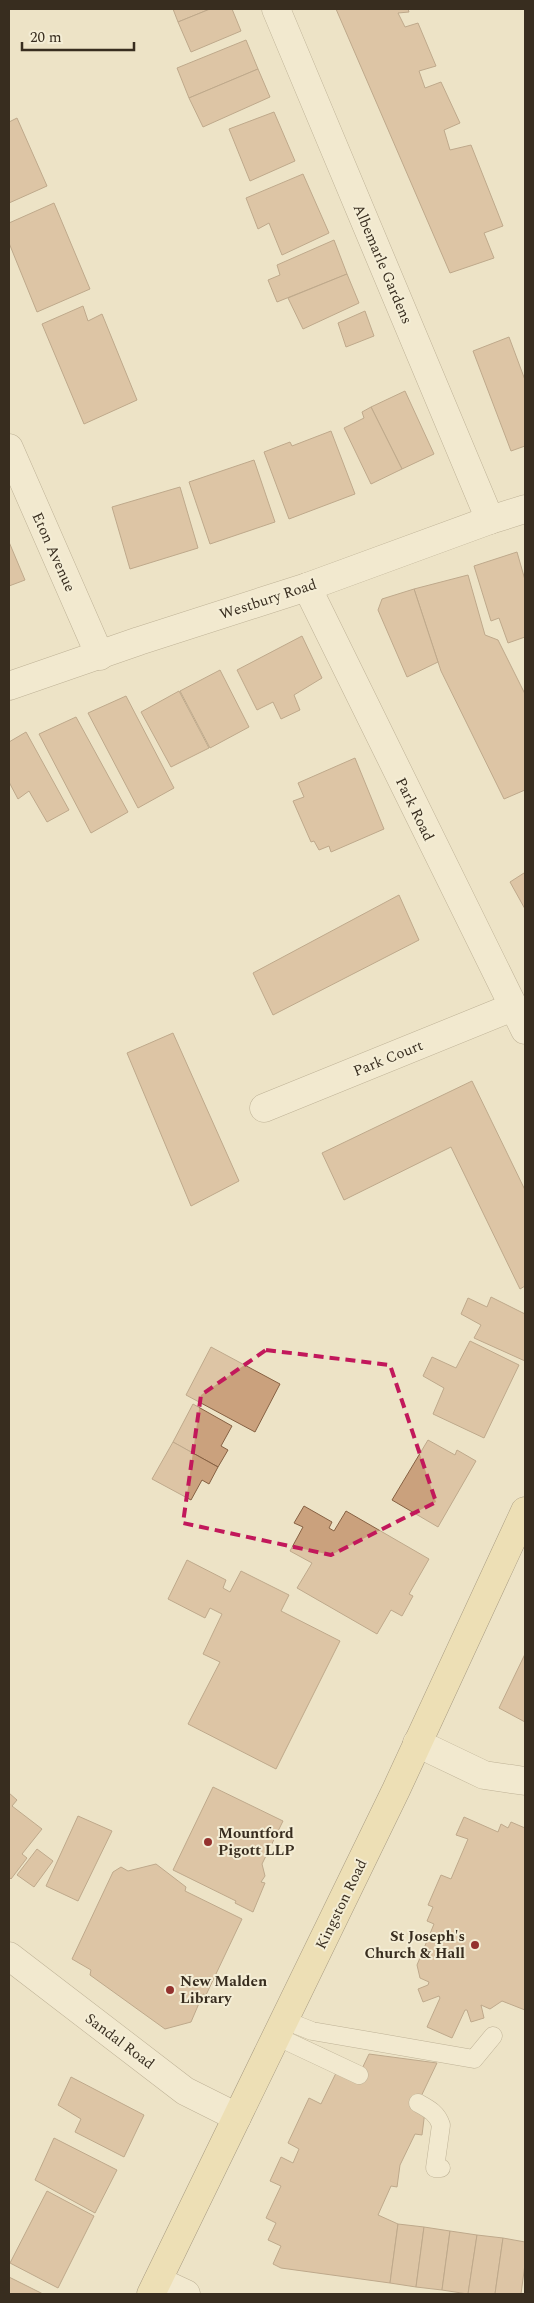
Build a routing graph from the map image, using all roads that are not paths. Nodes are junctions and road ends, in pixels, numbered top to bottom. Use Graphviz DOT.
graph roads {
  1 [pos="276,9"];
  2 [pos="9,448"];
  3 [pos="525,509"];
  4 [pos="490,520"];
  5 [pos="307,587"];
  6 [pos="100,656"];
  7 [pos="9,686"];
  8 [pos="519,1019"];
  9 [pos="264,1108"];
  10 [pos="525,1511"];
  11 [pos="417,1743"];
  12 [pos="525,1781"];
  13 [pos="9,1956"];
  14 [pos="280,2028"];
  15 [pos="493,2036"];
  16 [pos="359,2075"];
  17 [pos="418,2103"];
  18 [pos="238,2117"];
  19 [pos="441,2168"];
  20 [pos="155,2288"];
  21 [pos="186,2294"];
  1 -- 4 [label="street, Albemarle Gardens"];
  2 -- 6 [label="street, Eton Avenue"];
  3 -- 4 [label="street, Westbury Road"];
  4 -- 5 [label="street, Westbury Road"];
  5 -- 6 [label="street, Westbury Road"];
  5 -- 8 [label="street, Park Road"];
  6 -- 7 [label="street, Westbury Road"];
  8 -- 9 [label="street, Park Court"];
  10 -- 11 [label="main road, Kingston Road"];
  11 -- 12 [label="street"];
  11 -- 14 [label="main road, Kingston Road"];
  13 -- 18 [label="street, Sandal Road"];
  14 -- 15 [label="lane"];
  14 -- 16 [label="lane"];
  14 -- 18 [label="main road, Kingston Road"];
  17 -- 19 [label="lane"];
  18 -- 20 [label="main road, Kingston Road"];
  20 -- 21 [label="street"];
}
